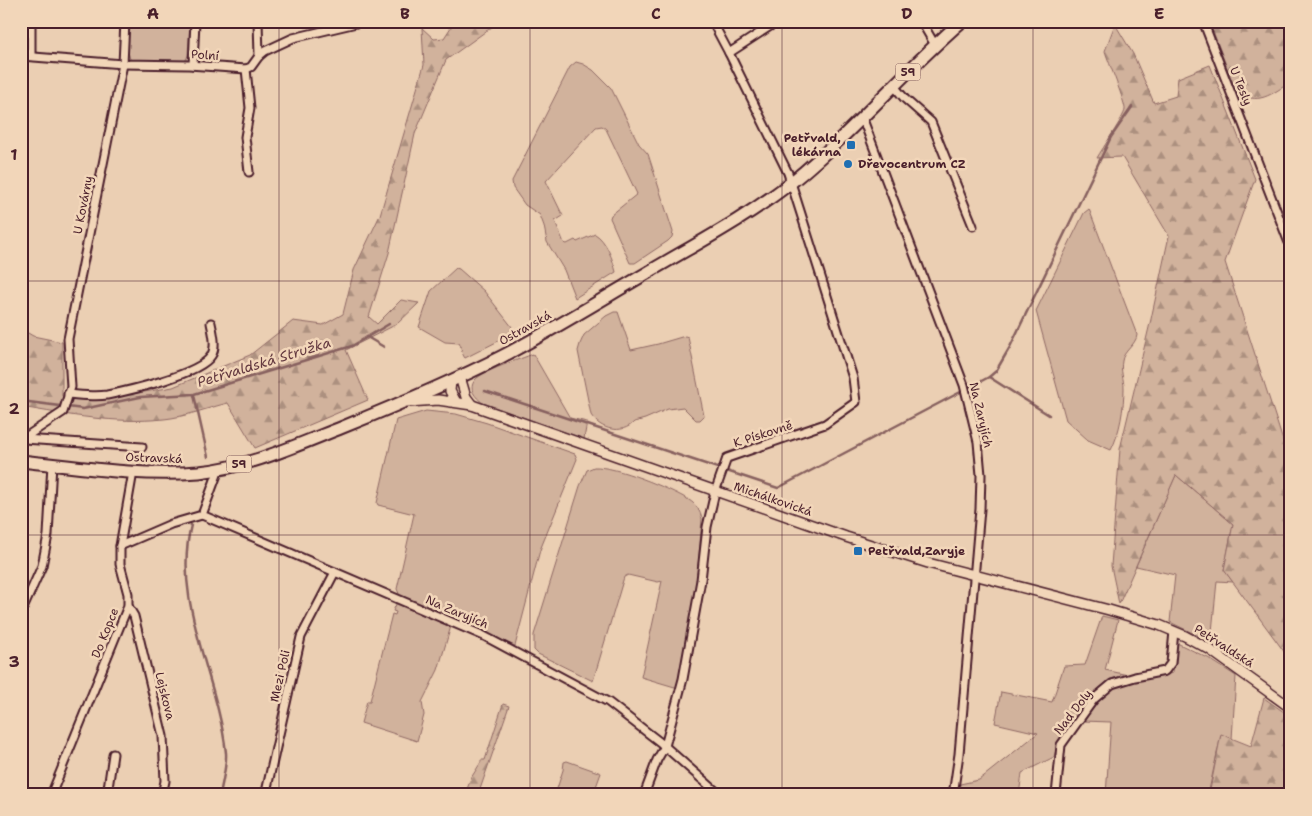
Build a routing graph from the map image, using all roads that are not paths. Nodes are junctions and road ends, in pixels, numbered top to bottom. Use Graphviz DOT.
graph roads {
  1 [pos="31,21"];
  2 [pos="125,21"];
  3 [pos="195,21"];
  4 [pos="258,21"];
  5 [pos="365,21"];
  6 [pos="712,21"];
  7 [pos="778,21"];
  8 [pos="920,21"];
  9 [pos="962,21"];
  10 [pos="1203,21"];
  11 [pos="935,45"];
  12 [pos="730,53"];
  13 [pos="21,56"];
  14 [pos="30,56"];
  15 [pos="259,56"];
  16 [pos="123,64"];
  17 [pos="193,65"];
  18 [pos="246,69"];
  19 [pos="894,86"];
  20 [pos="862,117"];
  21 [pos="249,172"];
  22 [pos="792,182"];
  23 [pos="973,226"];
  24 [pos="1291,248"];
  25 [pos="211,322"];
  26 [pos="455,379"];
  27 [pos="68,394"];
  28 [pos="456,402"];
  29 [pos="400,403"];
  30 [pos="472,405"];
  31 [pos="22,440"];
  32 [pos="142,448"];
  33 [pos="21,461"];
  34 [pos="52,464"];
  35 [pos="219,469"];
  36 [pos="133,472"];
  37 [pos="715,492"];
  38 [pos="202,515"];
  39 [pos="120,546"];
  40 [pos="335,572"];
  41 [pos="974,575"];
  42 [pos="128,606"];
  43 [pos="1109,610"];
  44 [pos="21,613"];
  45 [pos="1174,631"];
  46 [pos="1291,708"];
  47 [pos="665,746"];
  48 [pos="114,754"];
  49 [pos="266,792"];
  50 [pos="51,795"];
  51 [pos="107,795"];
  52 [pos="162,795"];
  53 [pos="644,795"];
  54 [pos="720,795"];
  55 [pos="953,795"];
  56 [pos="1056,795"];
  1 -- 14 [label="street"];
  2 -- 16 [label="street, U Kovárny"];
  3 -- 17 [label="street"];
  4 -- 15 [label="street"];
  5 -- 15 [label="street"];
  6 -- 12 [label="street"];
  7 -- 12 [label="street"];
  8 -- 11 [label="street"];
  9 -- 11 [label="main road, Ostravská / 59"];
  10 -- 24 [label="street, U Tesly"];
  11 -- 19 [label="main road, Ostravská / 59"];
  12 -- 22 [label="street"];
  13 -- 14 [label="street, Polní"];
  14 -- 16 [label="street, Polní"];
  15 -- 18 [label="street"];
  16 -- 17 [label="street, Polní"];
  16 -- 27 [label="street, U Kovárny"];
  17 -- 18 [label="street, Polní"];
  18 -- 21 [label="street"];
  19 -- 20 [label="main road, Ostravská / 59"];
  19 -- 23 [label="street"];
  20 -- 22 [label="main road, Ostravská / 59"];
  20 -- 41 [label="street, Na Zaryjích"];
  22 -- 26 [label="main road, Ostravská / 59"];
  22 -- 37 [label="street, K Pískovně"];
  25 -- 27 [label="street"];
  26 -- 28 [label="street"];
  26 -- 29 [label="main road, Ostravská / 59"];
  26 -- 30 [label="street"];
  27 -- 31 [label="street, U Kovárny"];
  28 -- 29 [label="street, Michálkovická"];
  28 -- 30 [label="street, Michálkovická"];
  29 -- 35 [label="main road, Ostravská / 59"];
  30 -- 37 [label="street, Michálkovická"];
  31 -- 32 [label="street"];
  33 -- 34 [label="main road, Ostravská / 59"];
  34 -- 36 [label="main road, Ostravská / 59"];
  34 -- 44 [label="street"];
  35 -- 36 [label="main road, Ostravská / 59"];
  35 -- 38 [label="street"];
  36 -- 39 [label="street, Do Kopce"];
  37 -- 41 [label="street, Michálkovická"];
  37 -- 47 [label="street, K Pískovně"];
  38 -- 39 [label="street"];
  38 -- 40 [label="street, Na Zaryjích"];
  39 -- 42 [label="street, Do Kopce"];
  40 -- 47 [label="street, Na Zaryjích"];
  40 -- 49 [label="street, Mezi Poli"];
  41 -- 43 [label="street, Michálkovická"];
  41 -- 55 [label="street, Na Zaryjích"];
  42 -- 50 [label="street, Do Kopce"];
  42 -- 52 [label="street, Lejskova"];
  43 -- 45 [label="street, Petřvaldská"];
  45 -- 46 [label="street, Petřvaldská"];
  45 -- 56 [label="street, Nad Doly"];
  47 -- 53 [label="street, K Pískovně"];
  47 -- 54 [label="street, Na Zaryjích"];
  48 -- 51 [label="street"];
}
